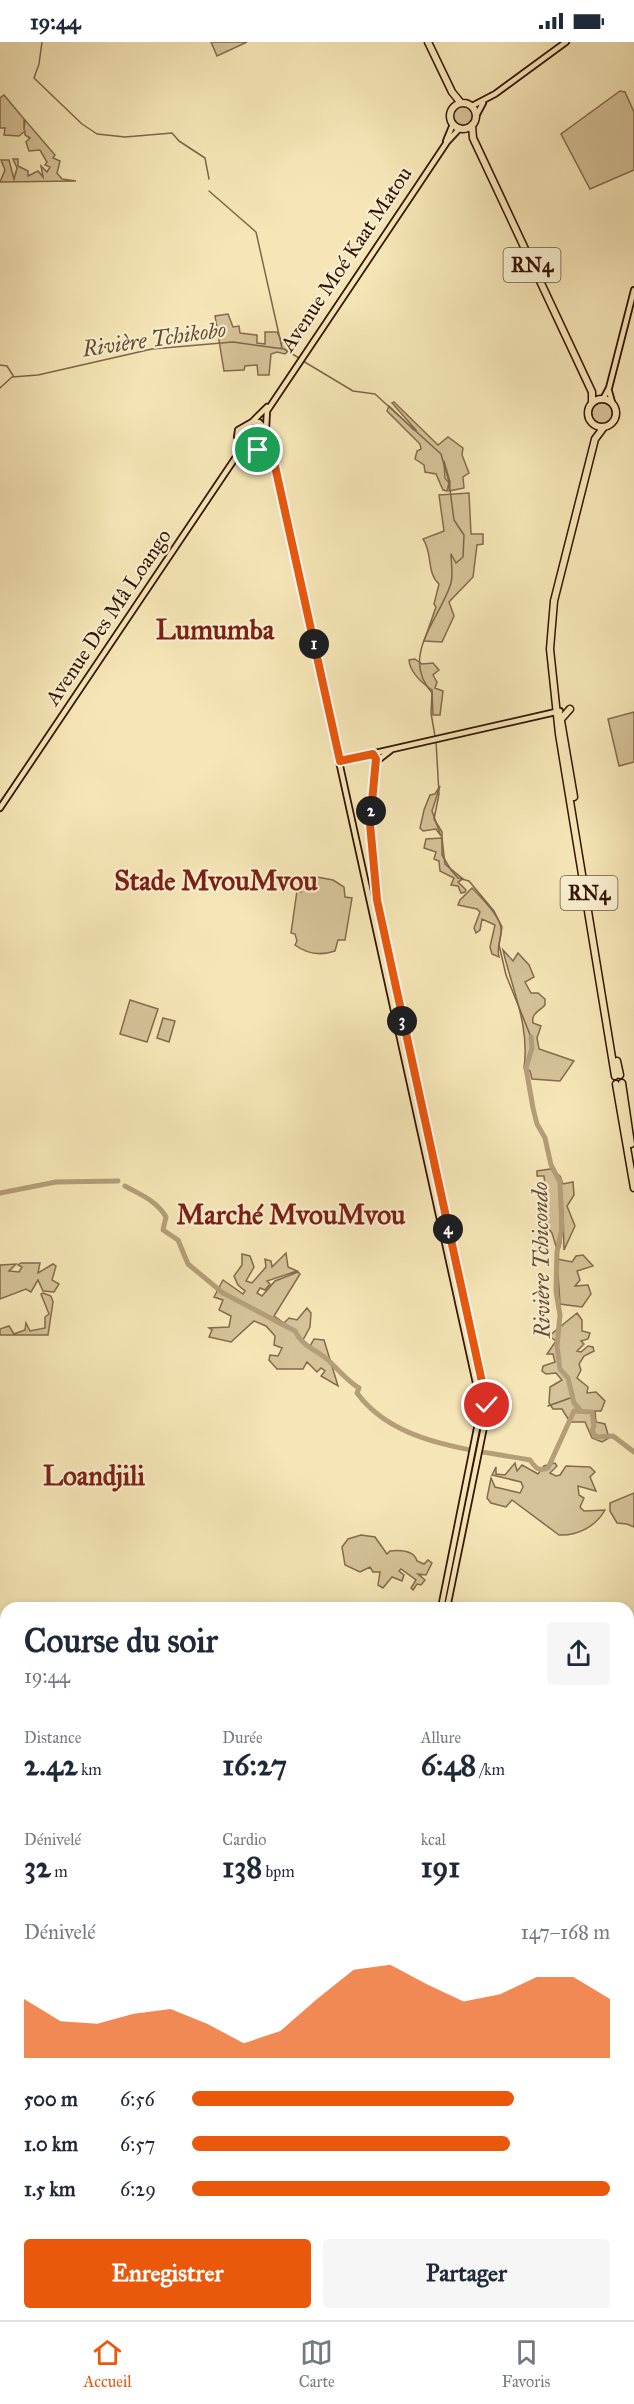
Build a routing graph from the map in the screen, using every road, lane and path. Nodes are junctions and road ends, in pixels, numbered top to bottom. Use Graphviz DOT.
graph roads {
  1 [pos="428,42"];
  2 [pos="566,42"];
  3 [pos="452,92"];
  4 [pos="495,94"];
  5 [pos="461,103"];
  6 [pos="471,106"];
  7 [pos="453,108"];
  8 [pos="476,116"];
  9 [pos="453,124"];
  10 [pos="472,125"];
  11 [pos="462,128"];
  12 [pos="473,138"];
  13 [pos="634,290"];
  14 [pos="609,388"];
  15 [pos="592,392"];
  16 [pos="601,399"];
  17 [pos="612,402"];
  18 [pos="592,403"];
  19 [pos="266,411"];
  20 [pos="591,421"];
  21 [pos="252,422"];
  22 [pos="604,427"];
  23 [pos="266,429"];
  24 [pos="268,439"];
  25 [pos="595,439"];
  26 [pos="244,445"];
  27 [pos="271,448"];
  28 [pos="264,449"];
  29 [pos="570,709"];
  30 [pos="558,712"];
  31 [pos="562,721"];
  32 [pos="391,750"];
  33 [pos="373,754"];
  34 [pos="340,761"];
  35 [pos="377,761"];
  36 [pos="0,808"];
  37 [pos="618,1076"];
  38 [pos="619,1084"];
  39 [pos="634,1166"];
  40 [pos="634,1188"];
  41 [pos="442,1602"];
  42 [pos="448,1602"];
  1 -- 3 [label="highway"];
  2 -- 4 [label="main road"];
  3 -- 5 [label="highway"];
  3 -- 7 [label="highway"];
  4 -- 6 [label="main road"];
  4 -- 8 [label="main road"];
  5 -- 6 [label="highway"];
  5 -- 7 [label="highway"];
  6 -- 8 [label="highway"];
  7 -- 9 [label="highway"];
  8 -- 10 [label="highway, RN4"];
  9 -- 11 [label="highway, RN4"];
  9 -- 19 [label="main road, Avenue Moé Kaat Matou"];
  10 -- 11 [label="highway"];
  10 -- 12 [label="highway, RN4"];
  11 -- 12 [label="highway, RN4"];
  11 -- 19 [label="main road, Avenue Moé Kaat Matou"];
  12 -- 15 [label="highway, RN4"];
  13 -- 14 [label="main road"];
  14 -- 16 [label="main road"];
  14 -- 17 [label="main road"];
  15 -- 16 [label="highway, RN4"];
  15 -- 18 [label="highway, RN4"];
  16 -- 17 [label="highway, RN4"];
  16 -- 18 [label="highway"];
  17 -- 22 [label="highway, RN4"];
  18 -- 20 [label="highway, RN4"];
  19 -- 21 [label="main road"];
  19 -- 23 [label="main road"];
  20 -- 22 [label="highway"];
  20 -- 25 [label="highway, RN4"];
  21 -- 23 [label="main road"];
  21 -- 26 [label="main road"];
  22 -- 25 [label="highway, RN4"];
  23 -- 24 [label="main road"];
  24 -- 27 [label="main road"];
  24 -- 28 [label="main road"];
  25 -- 30 [label="highway, RN4"];
  26 -- 28 [label="main road"];
  26 -- 36 [label="main road, Avenue Des Mâ Loango"];
  27 -- 28 [label="main road"];
  27 -- 34 [label="main road"];
  29 -- 31 [label="highway"];
  30 -- 31 [label="highway, RN4"];
  30 -- 32 [label="main road"];
  30 -- 37 [label="highway, RN4"];
  31 -- 37 [label="highway, RN4"];
  32 -- 33 [label="main road"];
  32 -- 35 [label="main road"];
  33 -- 34 [label="main road"];
  33 -- 35 [label="main road"];
  34 -- 41 [label="main road"];
  35 -- 42 [label="main road"];
  37 -- 38 [label="highway, RN4"];
  38 -- 39 [label="highway, RN4"];
  38 -- 40 [label="highway, RN4"];
}
